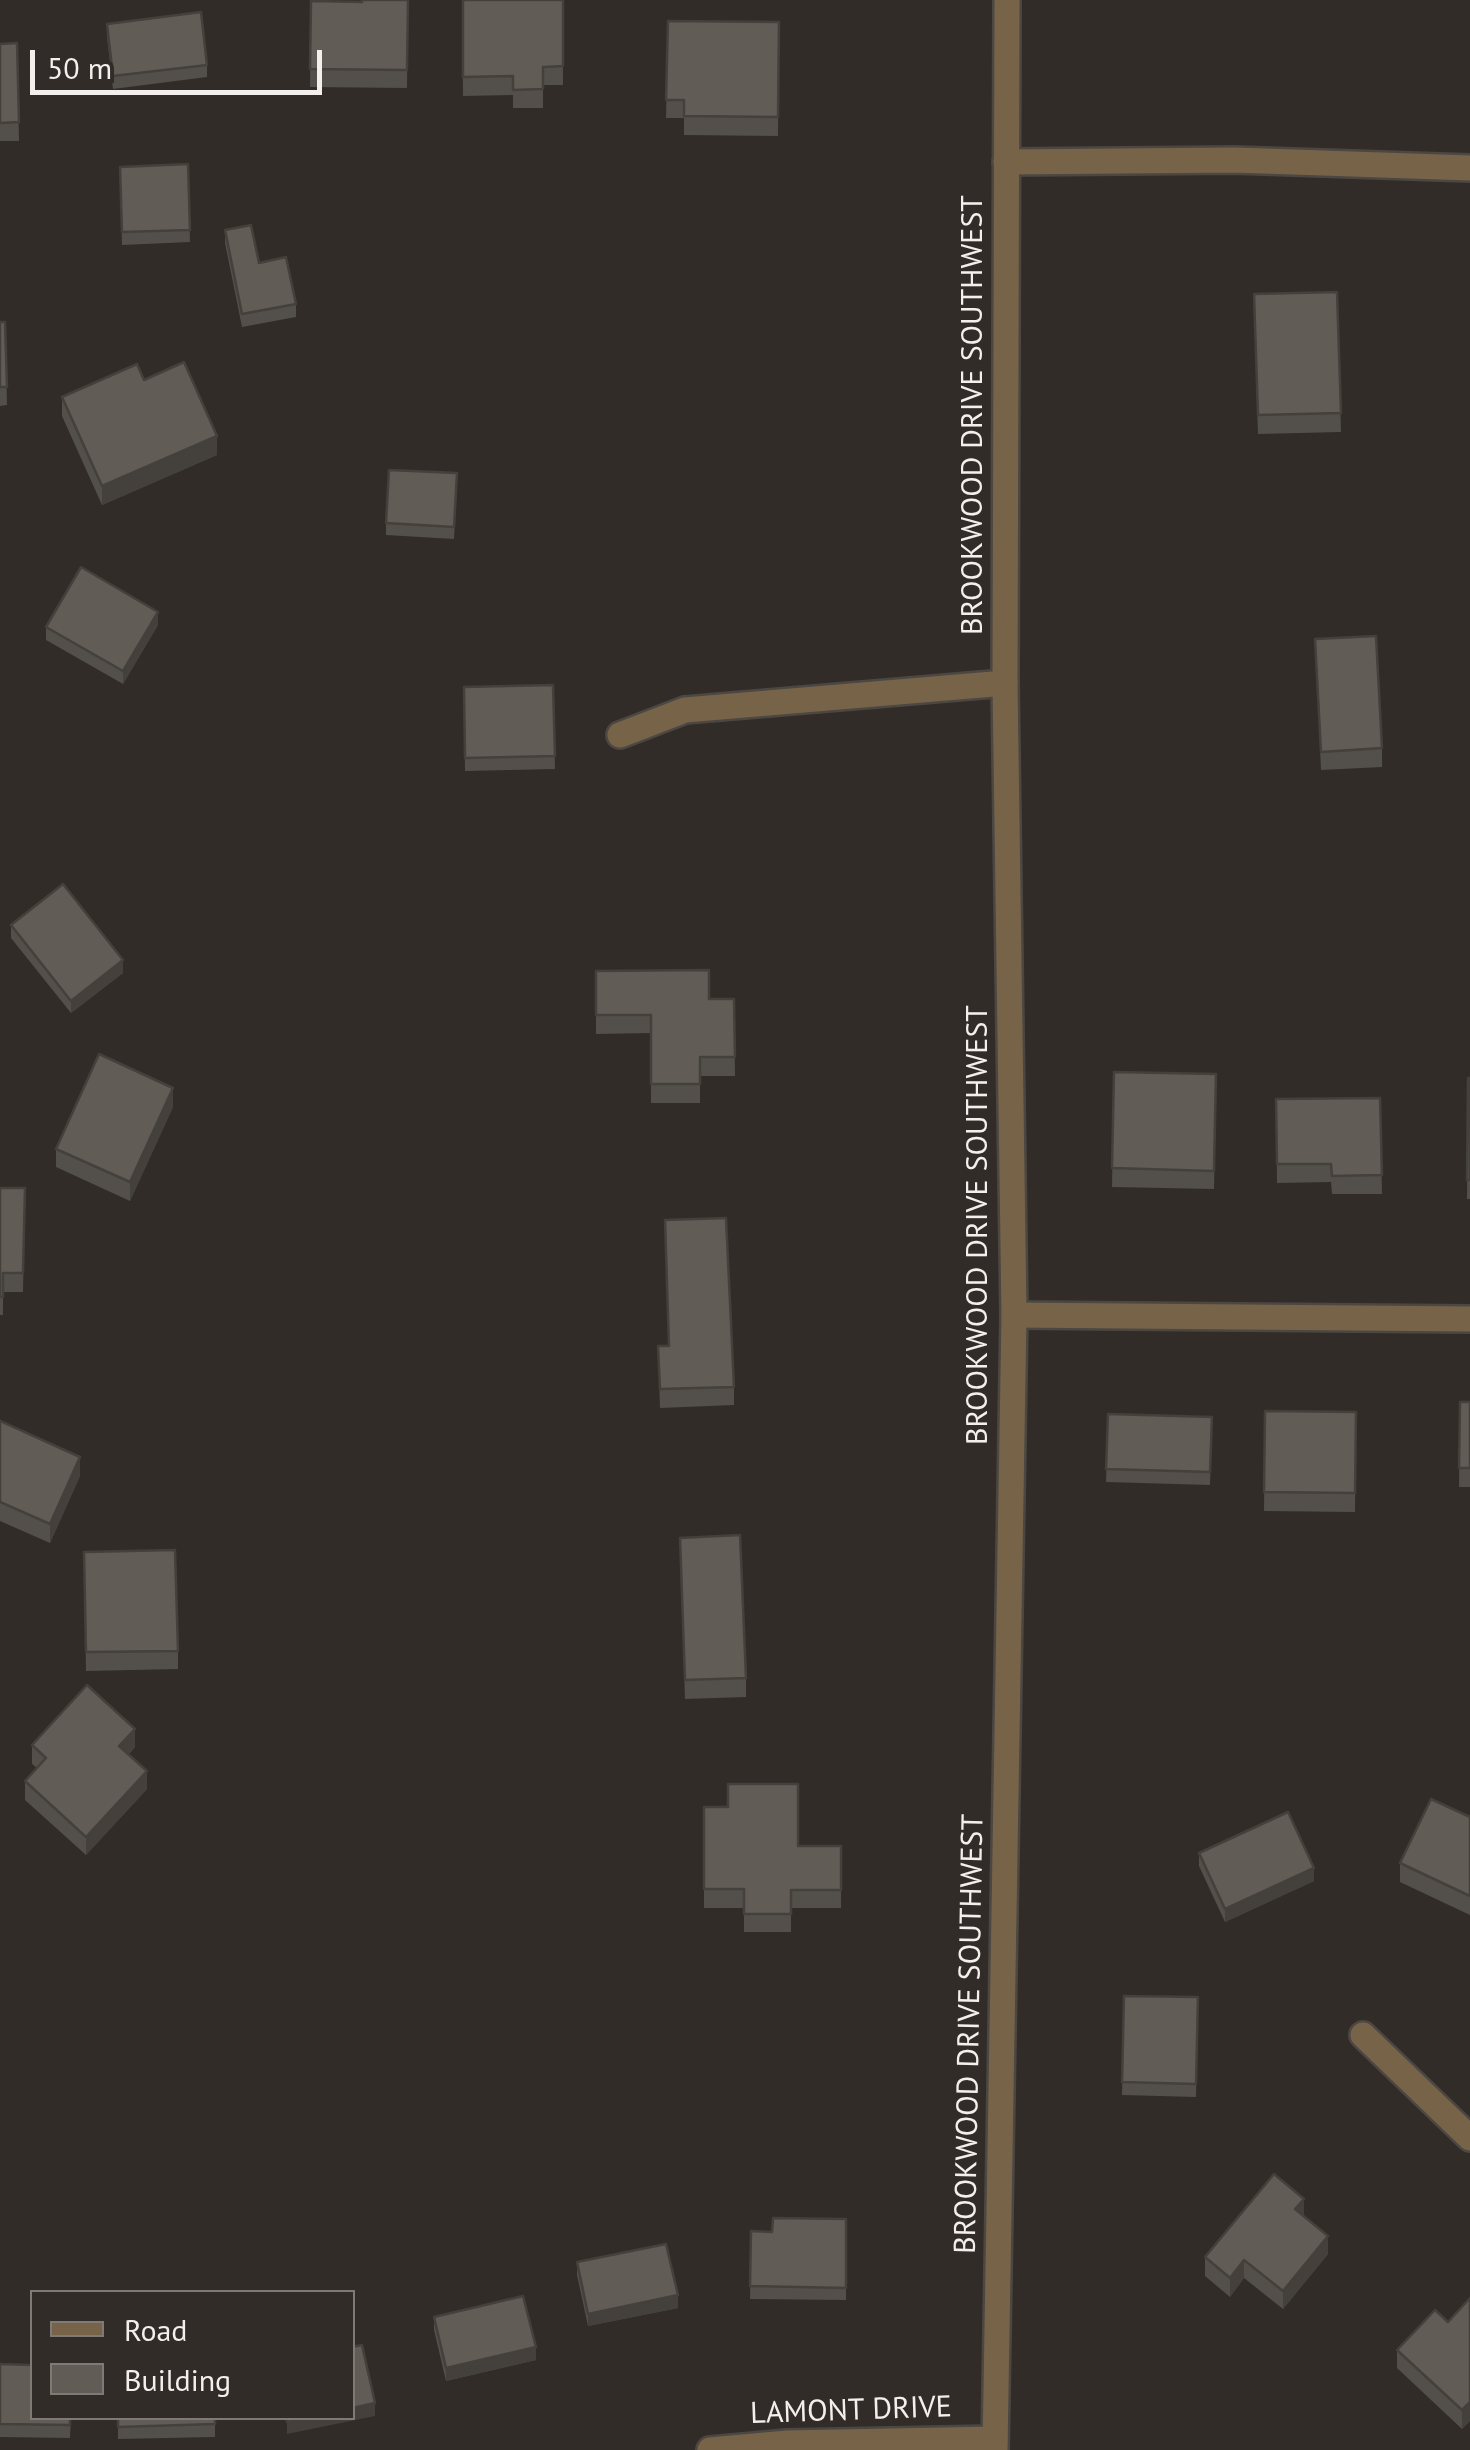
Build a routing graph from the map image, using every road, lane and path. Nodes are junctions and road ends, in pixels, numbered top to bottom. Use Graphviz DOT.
graph roads {
  1 [pos="1007,0"];
  2 [pos="1006,162"];
  3 [pos="1470,168"];
  4 [pos="1005,684"];
  5 [pos="620,735"];
  6 [pos="1014,1316"];
  7 [pos="1470,1319"];
  8 [pos="1363,2034"];
  9 [pos="1470,2138"];
  10 [pos="995,2445"];
  11 [pos="710,2450"];
  1 -- 2 [label="street, BROOKWOOD DRIVE SOUTHWEST"];
  2 -- 3 [label="street"];
  2 -- 4 [label="street, BROOKWOOD DRIVE SOUTHWEST"];
  4 -- 5 [label="street"];
  4 -- 6 [label="street, BROOKWOOD DRIVE SOUTHWEST"];
  6 -- 7 [label="street"];
  6 -- 10 [label="street, BROOKWOOD DRIVE SOUTHWEST"];
  8 -- 9 [label="street"];
  10 -- 11 [label="street, LAMONT DRIVE"];
}
